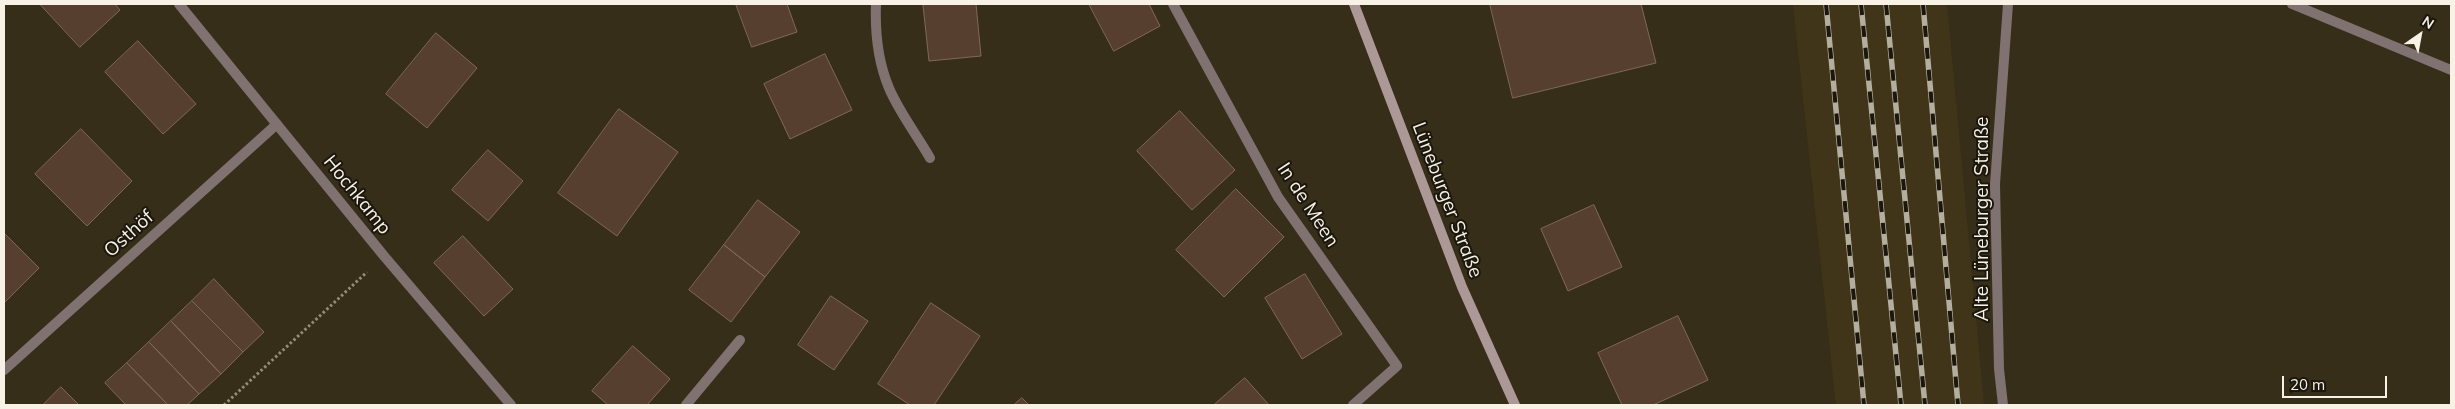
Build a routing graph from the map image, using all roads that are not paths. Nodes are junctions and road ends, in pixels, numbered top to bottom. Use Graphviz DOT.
graph roads {
  1 [pos="179,4"];
  2 [pos="876,4"];
  3 [pos="1173,4"];
  4 [pos="1354,4"];
  5 [pos="2008,4"];
  6 [pos="2292,4"];
  7 [pos="2451,70"];
  8 [pos="277,124"];
  9 [pos="930,158"];
  10 [pos="740,340"];
  11 [pos="4,370"];
  12 [pos="511,405"];
  13 [pos="686,405"];
  14 [pos="1353,405"];
  15 [pos="1515,405"];
  16 [pos="2003,405"];
  1 -- 8 [label="street, Hochkamp"];
  2 -- 9 [label="street"];
  3 -- 14 [label="street, In de Meen"];
  4 -- 15 [label="main road, Lüneburger Straße"];
  5 -- 16 [label="street, Alte Lüneburger Straße"];
  6 -- 7 [label="street"];
  8 -- 11 [label="street, Osthöf"];
  8 -- 12 [label="street, Hochkamp"];
  10 -- 13 [label="street"];
}
